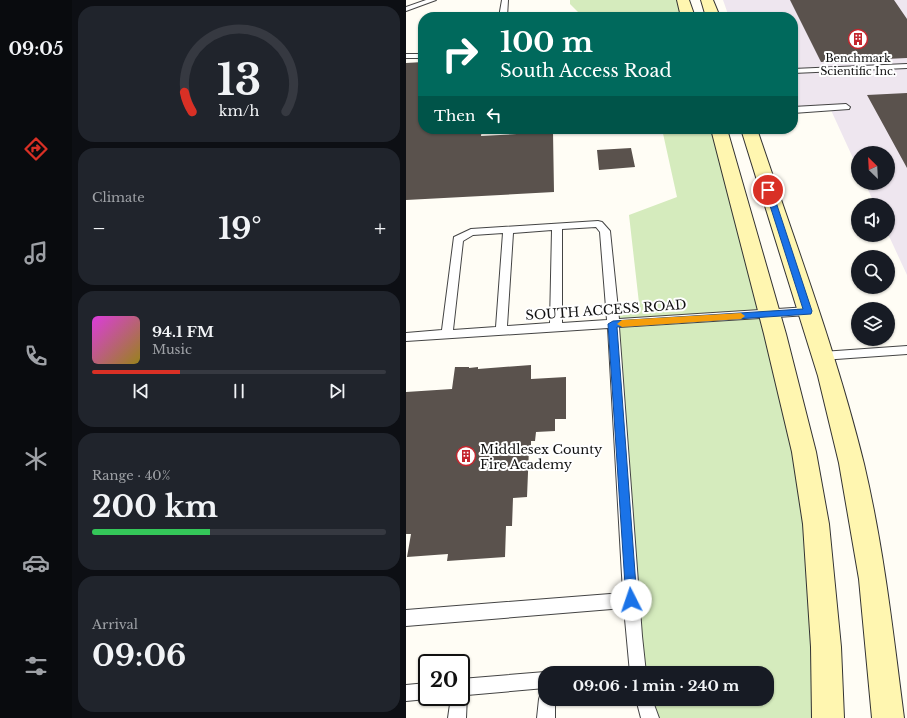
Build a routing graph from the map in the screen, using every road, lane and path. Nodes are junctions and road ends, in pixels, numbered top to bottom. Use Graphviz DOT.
graph roads {
  1 [pos="432,0"];
  2 [pos="505,0"];
  3 [pos="683,0"];
  4 [pos="707,0"];
  5 [pos="406,9"];
  6 [pos="504,12"];
  7 [pos="687,12"];
  8 [pos="711,12"];
  9 [pos="406,56"];
  10 [pos="418,56"];
  11 [pos="907,66"];
  12 [pos="798,71"];
  13 [pos="846,107"];
  14 [pos="798,110"];
  15 [pos="720,134"];
  16 [pos="751,134"];
  17 [pos="557,227"];
  18 [pos="508,230"];
  19 [pos="808,311"];
  20 [pos="770,314"];
  21 [pos="613,324"];
  22 [pos="556,328"];
  23 [pos="501,331"];
  24 [pos="447,335"];
  25 [pos="406,337"];
  26 [pos="907,350"];
  27 [pos="822,356"];
  28 [pos="631,600"];
  29 [pos="406,618"];
  30 [pos="637,666"];
  31 [pos="538,681"];
  32 [pos="470,687"];
  33 [pos="418,691"];
  34 [pos="406,692"];
  35 [pos="458,706"];
  36 [pos="547,706"];
  37 [pos="646,706"];
  38 [pos="457,718"];
  39 [pos="546,718"];
  40 [pos="650,718"];
  41 [pos="828,718"];
  42 [pos="888,718"];
  1 -- 5 [label="lane"];
  2 -- 6 [label="lane"];
  3 -- 7 [label="main road"];
  4 -- 8 [label="main road"];
  9 -- 10 [label="lane"];
  11 -- 12 [label="lane"];
  13 -- 14 [label="lane"];
  15 -- 20 [label="main road"];
  16 -- 19 [label="main road"];
  17 -- 18 [label="lane"];
  17 -- 21 [label="lane"];
  17 -- 22 [label="lane"];
  18 -- 23 [label="lane"];
  18 -- 24 [label="lane"];
  19 -- 20 [label="lane, SOUTH ACCESS ROAD"];
  19 -- 27 [label="main road"];
  20 -- 21 [label="lane, SOUTH ACCESS ROAD"];
  20 -- 41 [label="main road"];
  21 -- 22 [label="lane, SOUTH ACCESS ROAD"];
  21 -- 28 [label="lane"];
  22 -- 23 [label="lane, SOUTH ACCESS ROAD"];
  23 -- 24 [label="lane, SOUTH ACCESS ROAD"];
  24 -- 25 [label="lane, SOUTH ACCESS ROAD"];
  26 -- 27 [label="lane"];
  27 -- 42 [label="main road"];
  28 -- 29 [label="lane"];
  28 -- 30 [label="lane"];
  31 -- 32 [label="lane"];
  33 -- 34 [label="lane"];
  35 -- 38 [label="lane"];
  36 -- 39 [label="lane"];
  37 -- 40 [label="lane"];
}
